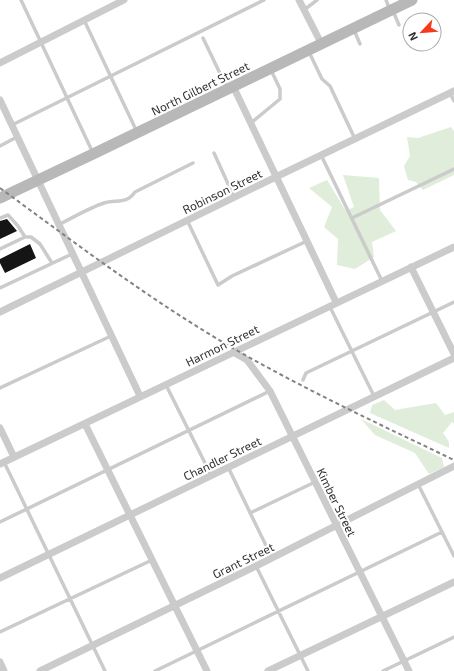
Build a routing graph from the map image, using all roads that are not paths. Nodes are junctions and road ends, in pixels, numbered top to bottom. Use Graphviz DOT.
graph roads {
  1 [pos="20,0"];
  2 [pos="124,0"];
  3 [pos="264,0"];
  4 [pos="300,0"];
  5 [pos="317,0"];
  6 [pos="412,0"];
  7 [pos="389,7"];
  8 [pos="304,10"];
  9 [pos="84,20"];
  10 [pos="399,25"];
  11 [pos="353,28"];
  12 [pos="203,38"];
  13 [pos="40,42"];
  14 [pos="321,43"];
  15 [pos="360,44"];
  16 [pos="308,49"];
  17 [pos="0,63"];
  18 [pos="270,68"];
  19 [pos="110,76"];
  20 [pos="230,88"];
  21 [pos="452,92"];
  22 [pos="67,97"];
  23 [pos="0,100"];
  24 [pos="454,101"];
  25 [pos="251,123"];
  26 [pos="12,125"];
  27 [pos="138,133"];
  28 [pos="17,137"];
  29 [pos="355,139"];
  30 [pos="0,146"];
  31 [pos="214,153"];
  32 [pos="93,154"];
  33 [pos="321,155"];
  34 [pos="193,163"];
  35 [pos="454,169"];
  36 [pos="276,176"];
  37 [pos="38,180"];
  38 [pos="234,197"];
  39 [pos="0,198"];
  40 [pos="0,218"];
  41 [pos="352,218"];
  42 [pos="187,220"];
  43 [pos="58,225"];
  44 [pos="25,237"];
  45 [pos="307,240"];
  46 [pos="454,247"];
  47 [pos="0,249"];
  48 [pos="72,254"];
  49 [pos="52,263"];
  50 [pos="411,267"];
  51 [pos="80,272"];
  52 [pos="382,281"];
  53 [pos="0,288"];
  54 [pos="336,302"];
  55 [pos="454,302"];
  56 [pos="329,306"];
  57 [pos="0,312"];
  58 [pos="433,312"];
  59 [pos="112,336"];
  60 [pos="352,351"];
  61 [pos="233,352"];
  62 [pos="454,354"];
  63 [pos="454,358"];
  64 [pos="303,380"];
  65 [pos="166,385"];
  66 [pos="0,388"];
  67 [pos="270,391"];
  68 [pos="140,396"];
  69 [pos="375,397"];
  70 [pos="85,424"];
  71 [pos="0,428"];
  72 [pos="189,430"];
  73 [pos="293,436"];
  74 [pos="14,457"];
  75 [pos="2,463"];
  76 [pos="454,466"];
  77 [pos="228,467"];
  78 [pos="107,470"];
  79 [pos="211,475"];
  80 [pos="315,482"];
  81 [pos="418,484"];
  82 [pos="26,510"];
  83 [pos="250,514"];
  84 [pos="129,515"];
  85 [pos="0,522"];
  86 [pos="336,526"];
  87 [pos="442,532"];
  88 [pos="48,554"];
  89 [pos="454,556"];
  90 [pos="272,558"];
  91 [pos="152,560"];
  92 [pos="256,566"];
  93 [pos="359,571"];
  94 [pos="0,578"];
  95 [pos="454,582"];
  96 [pos="69,600"];
  97 [pos="174,605"];
  98 [pos="279,612"];
  99 [pos="381,617"];
  100 [pos="0,632"];
  101 [pos="454,637"];
  102 [pos="92,645"];
  103 [pos="197,651"];
  104 [pos="300,655"];
  105 [pos="404,661"];
  106 [pos="0,662"];
  107 [pos="4,671"];
  108 [pos="40,671"];
  109 [pos="105,671"];
  110 [pos="155,671"];
  111 [pos="207,671"];
  112 [pos="268,671"];
  113 [pos="308,671"];
  114 [pos="383,671"];
  115 [pos="409,671"];
  1 -- 13 [label="lane"];
  2 -- 9 [label="street"];
  3 -- 19 [label="lane"];
  4 -- 8 [label="street"];
  5 -- 8 [label="lane"];
  6 -- 7 [label="main road, North Gilbert Street"];
  7 -- 10 [label="lane"];
  7 -- 11 [label="main road, North Gilbert Street"];
  8 -- 14 [label="street"];
  9 -- 13 [label="street"];
  9 -- 19 [label="lane"];
  11 -- 14 [label="main road, North Gilbert Street"];
  11 -- 15 [label="lane"];
  12 -- 20 [label="lane"];
  13 -- 17 [label="street"];
  13 -- 22 [label="lane"];
  14 -- 16 [label="main road, North Gilbert Street"];
  16 -- 18 [label="main road, North Gilbert Street"];
  16 -- 29 [label="lane"];
  18 -- 20 [label="main road, North Gilbert Street"];
  18 -- 25 [label="lane"];
  19 -- 22 [label="lane"];
  19 -- 27 [label="lane"];
  20 -- 25 [label="street"];
  20 -- 27 [label="main road, North Gilbert Street"];
  21 -- 24 [label="lane"];
  21 -- 29 [label="street, Robinson Street"];
  22 -- 26 [label="lane"];
  22 -- 32 [label="lane"];
  23 -- 26 [label="street"];
  25 -- 36 [label="street"];
  26 -- 28 [label="street"];
  27 -- 32 [label="main road, North Gilbert Street"];
  28 -- 30 [label="lane"];
  28 -- 37 [label="street"];
  29 -- 33 [label="street, Robinson Street"];
  31 -- 38 [label="lane"];
  32 -- 37 [label="main road, North Gilbert Street"];
  33 -- 36 [label="street, Robinson Street"];
  33 -- 41 [label="lane"];
  34 -- 43 [label="lane"];
  35 -- 41 [label="lane"];
  36 -- 38 [label="street, Robinson Street"];
  36 -- 45 [label="street"];
  37 -- 39 [label="main road, North Gilbert Street"];
  37 -- 43 [label="street"];
  38 -- 42 [label="street, Robinson Street"];
  40 -- 44 [label="lane"];
  41 -- 52 [label="lane"];
  42 -- 45 [label="lane"];
  42 -- 51 [label="street, Robinson Street"];
  43 -- 48 [label="street"];
  44 -- 47 [label="lane"];
  44 -- 49 [label="lane"];
  45 -- 54 [label="street"];
  46 -- 50 [label="street, Harmon Street"];
  48 -- 49 [label="lane"];
  48 -- 51 [label="street"];
  49 -- 53 [label="lane"];
  50 -- 52 [label="street, Harmon Street"];
  50 -- 58 [label="street"];
  51 -- 57 [label="street, Robinson Street"];
  51 -- 59 [label="street"];
  52 -- 54 [label="street, Harmon Street"];
  54 -- 56 [label="street, Harmon Street"];
  55 -- 58 [label="lane"];
  56 -- 60 [label="lane"];
  56 -- 61 [label="street, Harmon Street"];
  58 -- 60 [label="lane"];
  58 -- 62 [label="street"];
  59 -- 66 [label="lane"];
  59 -- 68 [label="street"];
  60 -- 64 [label="lane"];
  60 -- 69 [label="lane"];
  61 -- 65 [label="street, Harmon Street"];
  61 -- 67 [label="street, Kimber Street"];
  63 -- 69 [label="street, Chandler Street"];
  65 -- 68 [label="street, Harmon Street"];
  65 -- 72 [label="lane"];
  67 -- 72 [label="lane"];
  67 -- 73 [label="street, Kimber Street"];
  68 -- 70 [label="street, Harmon Street"];
  69 -- 73 [label="street, Chandler Street"];
  70 -- 74 [label="street, Harmon Street"];
  70 -- 78 [label="street"];
  71 -- 74 [label="street"];
  72 -- 78 [label="lane"];
  72 -- 79 [label="lane"];
  73 -- 77 [label="street, Chandler Street"];
  73 -- 80 [label="street, Kimber Street"];
  74 -- 75 [label="street, Harmon Street"];
  75 -- 82 [label="lane"];
  76 -- 81 [label="street, Grant Street"];
  77 -- 79 [label="street, Chandler Street"];
  77 -- 83 [label="lane"];
  78 -- 82 [label="lane"];
  78 -- 84 [label="street"];
  79 -- 84 [label="street, Chandler Street"];
  80 -- 83 [label="lane"];
  80 -- 86 [label="street, Kimber Street"];
  81 -- 86 [label="street, Grant Street"];
  81 -- 87 [label="lane"];
  82 -- 85 [label="lane"];
  82 -- 88 [label="lane"];
  83 -- 90 [label="lane"];
  84 -- 88 [label="street, Chandler Street"];
  84 -- 91 [label="street"];
  86 -- 90 [label="street, Grant Street"];
  86 -- 93 [label="street, Kimber Street"];
  87 -- 89 [label="lane"];
  87 -- 93 [label="lane"];
  88 -- 94 [label="street, Chandler Street"];
  88 -- 96 [label="lane"];
  90 -- 92 [label="street, Grant Street"];
  91 -- 96 [label="lane"];
  91 -- 97 [label="street"];
  92 -- 97 [label="street, Grant Street"];
  92 -- 98 [label="lane"];
  93 -- 98 [label="lane"];
  93 -- 99 [label="street, Kimber Street"];
  95 -- 99 [label="street"];
  96 -- 100 [label="lane"];
  96 -- 102 [label="lane"];
  97 -- 102 [label="street, Grant Street"];
  97 -- 103 [label="street"];
  98 -- 103 [label="lane"];
  98 -- 104 [label="lane"];
  99 -- 104 [label="street"];
  99 -- 105 [label="street, Kimber Street"];
  101 -- 105 [label="lane"];
  102 -- 108 [label="street, Grant Street"];
  102 -- 109 [label="lane"];
  103 -- 110 [label="lane"];
  103 -- 111 [label="street"];
  104 -- 112 [label="street"];
  104 -- 113 [label="lane"];
  105 -- 114 [label="lane"];
  105 -- 115 [label="street, Kimber Street"];
  106 -- 107 [label="street"];
}
